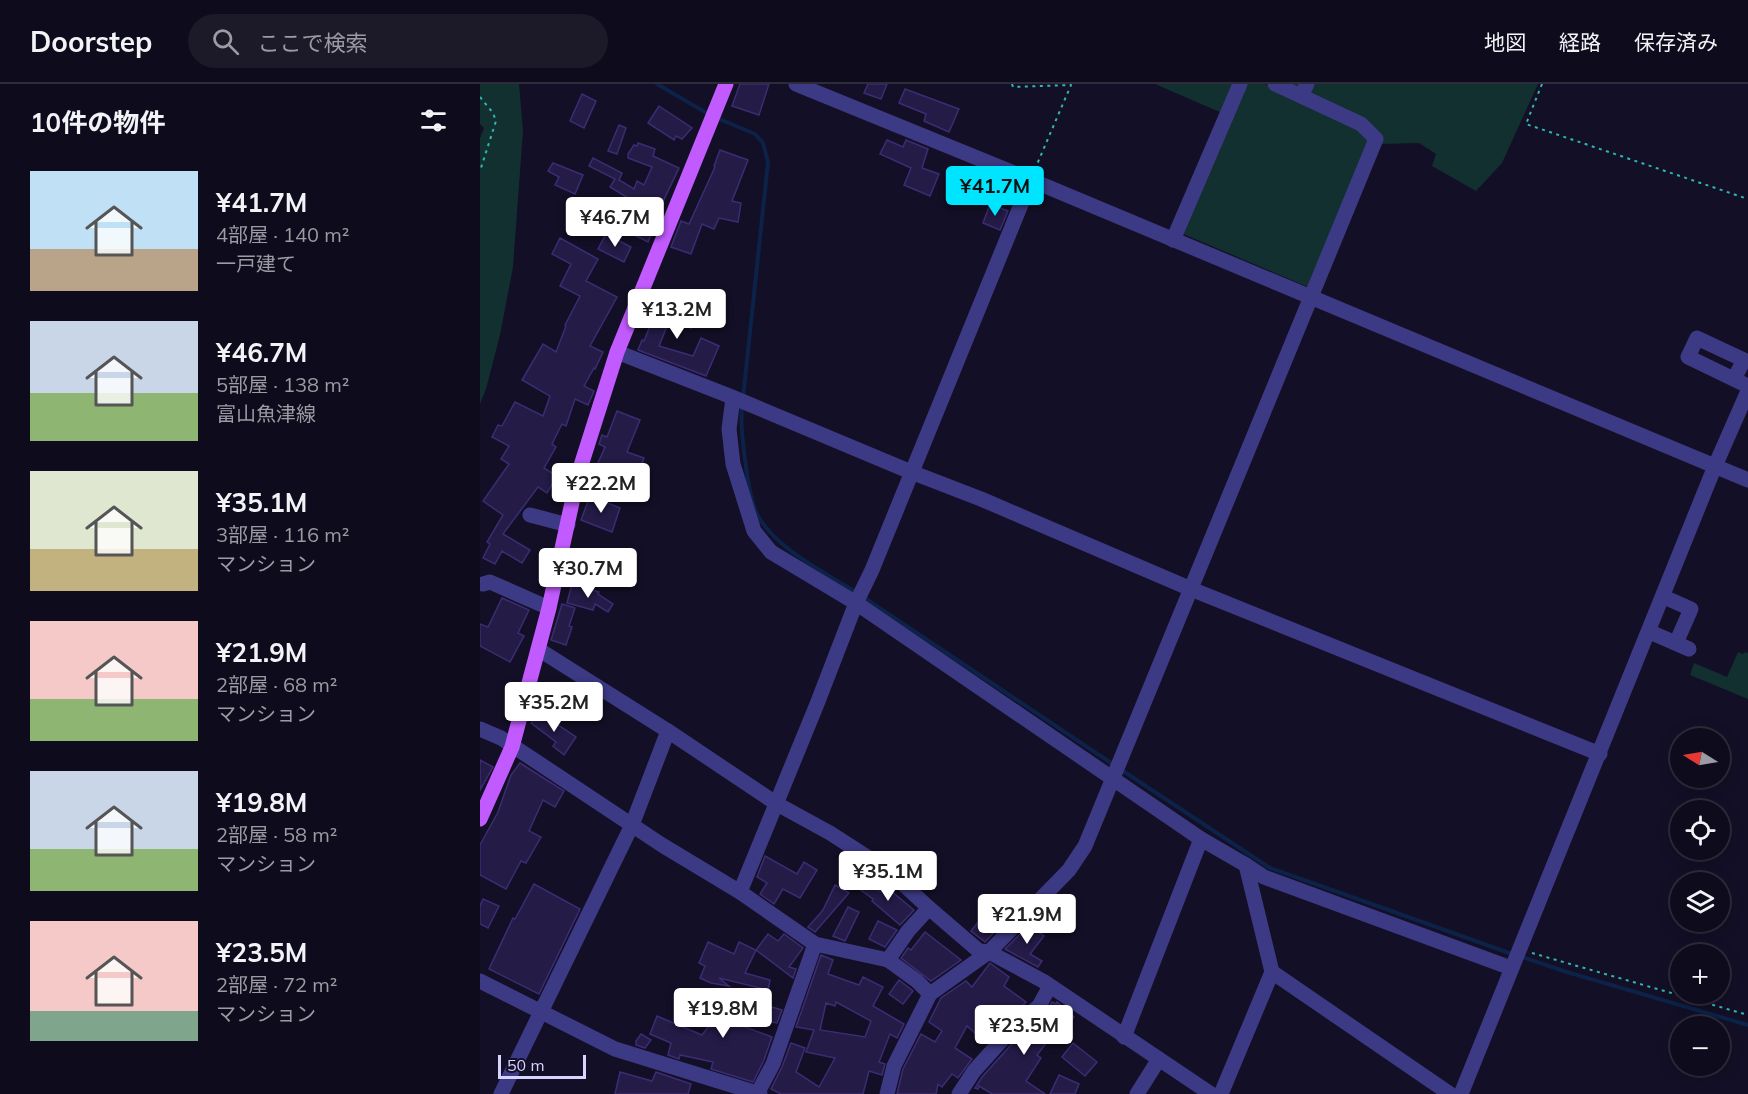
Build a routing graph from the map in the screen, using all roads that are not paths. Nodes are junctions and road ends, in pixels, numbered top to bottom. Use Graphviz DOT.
graph roads {
  1 [pos="726,84"];
  2 [pos="796,84"];
  3 [pos="1240,84"];
  4 [pos="1275,84"];
  5 [pos="1304,90"];
  6 [pos="1031,180"];
  7 [pos="1173,240"];
  8 [pos="1309,298"];
  9 [pos="617,352"];
  10 [pos="1748,391"];
  11 [pos="733,398"];
  12 [pos="1715,466"];
  13 [pos="911,472"];
  14 [pos="1748,480"];
  15 [pos="530,515"];
  16 [pos="567,525"];
  17 [pos="481,587"];
  18 [pos="1191,589"];
  19 [pos="1664,597"];
  20 [pos="856,603"];
  21 [pos="549,608"];
  22 [pos="1650,632"];
  23 [pos="538,649"];
  24 [pos="480,729"];
  25 [pos="668,731"];
  26 [pos="513,747"];
  27 [pos="1600,754"];
  28 [pos="1113,777"];
  29 [pos="777,804"];
  30 [pos="480,819"];
  31 [pos="632,825"];
  32 [pos="1201,839"];
  33 [pos="1246,865"];
  34 [pos="740,892"];
  35 [pos="929,908"];
  36 [pos="814,944"];
  37 [pos="989,952"];
  38 [pos="888,960"];
  39 [pos="1511,968"];
  40 [pos="1272,972"];
  41 [pos="480,981"];
  42 [pos="1050,987"];
  43 [pos="930,994"];
  44 [pos="542,1011"];
  45 [pos="1124,1037"];
  46 [pos="1159,1059"];
  47 [pos="758,1093"];
  48 [pos="501,1094"];
  49 [pos="887,1094"];
  50 [pos="959,1094"];
  51 [pos="1137,1094"];
  52 [pos="1211,1094"];
  53 [pos="1221,1094"];
  54 [pos="1450,1094"];
  55 [pos="1461,1094"];
  1 -- 9 [label="main road"];
  2 -- 6 [label="street"];
  3 -- 7 [label="street"];
  4 -- 5 [label="street"];
  5 -- 8 [label="street"];
  6 -- 7 [label="street"];
  6 -- 13 [label="street"];
  7 -- 8 [label="street"];
  8 -- 12 [label="street"];
  8 -- 18 [label="street"];
  9 -- 11 [label="street"];
  9 -- 16 [label="main road"];
  10 -- 12 [label="street"];
  11 -- 13 [label="street"];
  11 -- 20 [label="street"];
  12 -- 14 [label="street"];
  12 -- 19 [label="street"];
  13 -- 18 [label="street"];
  13 -- 20 [label="street"];
  15 -- 16 [label="street"];
  16 -- 21 [label="main road"];
  17 -- 21 [label="street"];
  18 -- 27 [label="street"];
  18 -- 28 [label="street"];
  19 -- 22 [label="street"];
  19 -- 22 [label="street"];
  20 -- 28 [label="street"];
  20 -- 29 [label="street"];
  21 -- 23 [label="main road"];
  22 -- 27 [label="street"];
  23 -- 25 [label="street"];
  23 -- 26 [label="main road"];
  24 -- 26 [label="street"];
  25 -- 29 [label="street"];
  25 -- 31 [label="street"];
  26 -- 30 [label="main road"];
  26 -- 31 [label="street"];
  27 -- 39 [label="street"];
  28 -- 32 [label="street"];
  28 -- 37 [label="street"];
  29 -- 34 [label="street"];
  29 -- 35 [label="street"];
  31 -- 34 [label="street"];
  31 -- 44 [label="street"];
  32 -- 33 [label="street"];
  32 -- 45 [label="street"];
  33 -- 39 [label="street"];
  33 -- 40 [label="street"];
  34 -- 36 [label="street"];
  35 -- 37 [label="street"];
  35 -- 38 [label="street"];
  36 -- 38 [label="street"];
  36 -- 47 [label="street"];
  37 -- 42 [label="street"];
  37 -- 43 [label="street"];
  38 -- 43 [label="street"];
  39 -- 55 [label="street"];
  40 -- 53 [label="street"];
  40 -- 54 [label="street"];
  41 -- 44 [label="street"];
  42 -- 45 [label="street"];
  42 -- 50 [label="street"];
  43 -- 49 [label="street"];
  44 -- 47 [label="street"];
  44 -- 48 [label="street"];
  45 -- 46 [label="street"];
  46 -- 51 [label="street"];
  46 -- 52 [label="street"];
}
